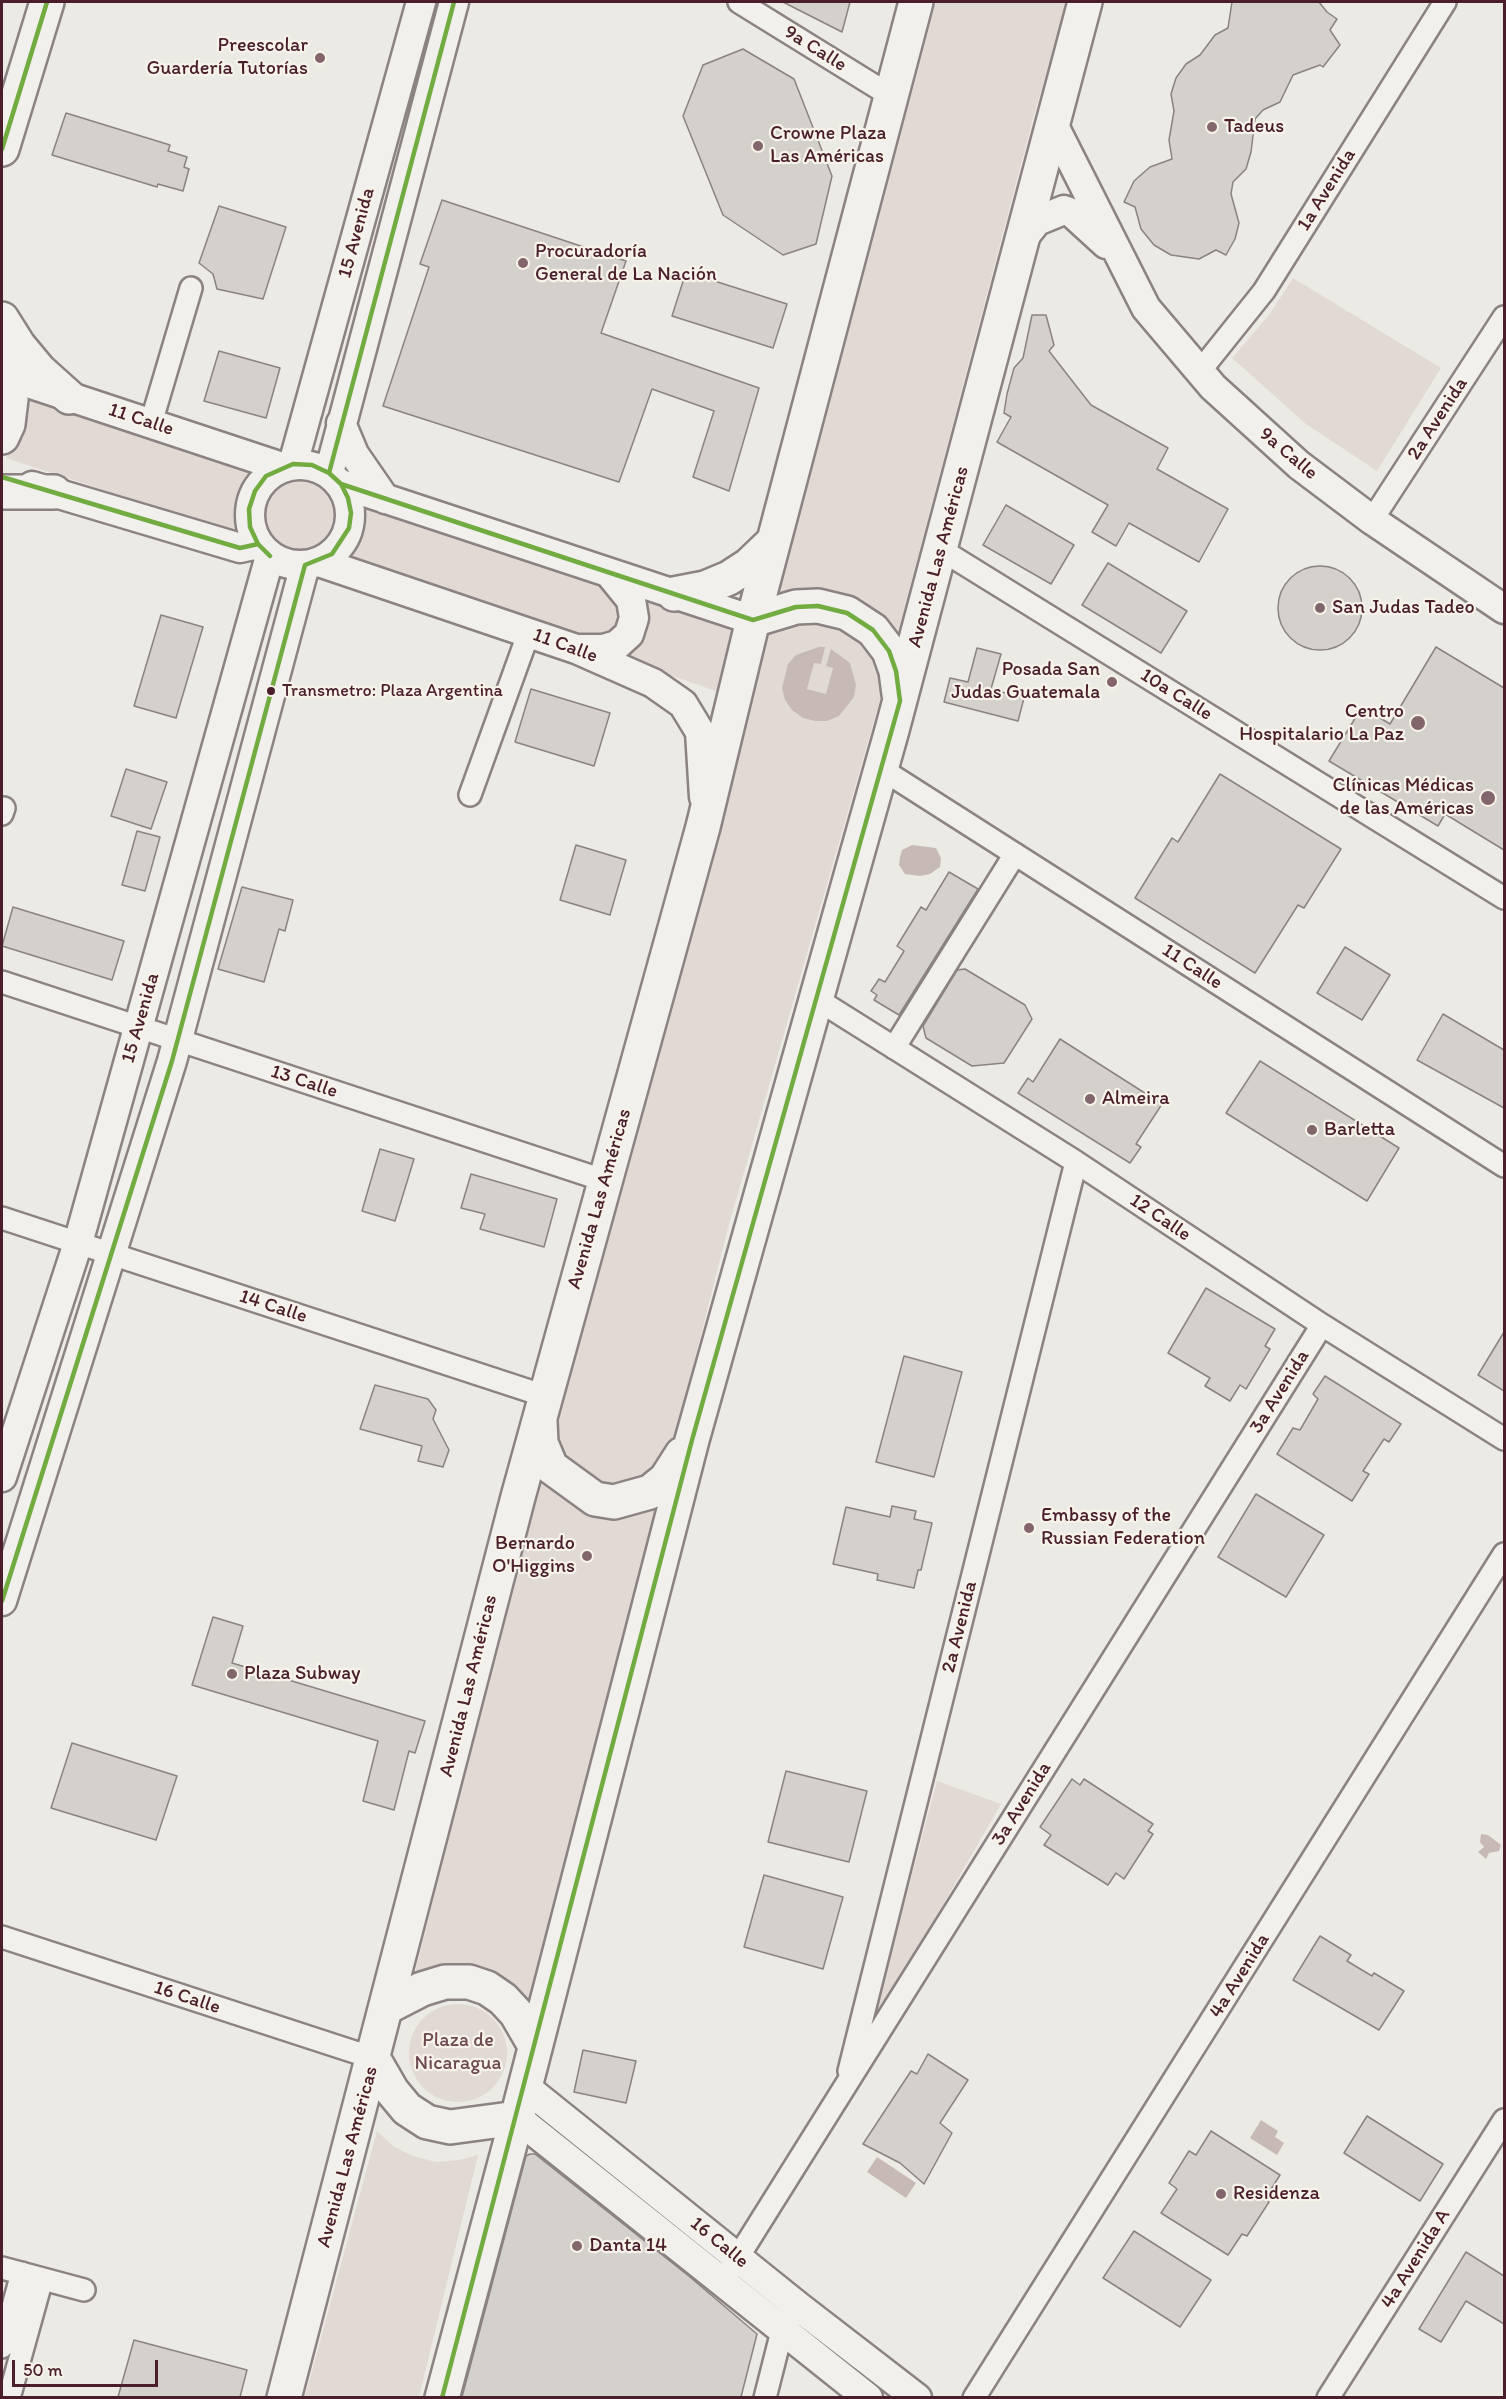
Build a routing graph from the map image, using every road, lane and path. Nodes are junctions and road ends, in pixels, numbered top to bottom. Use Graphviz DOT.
graph roads {
  1 [pos="47,2"];
  2 [pos="421,2"];
  3 [pos="454,2"];
  4 [pos="740,2"];
  5 [pos="916,2"];
  6 [pos="1085,2"];
  7 [pos="1445,2"];
  8 [pos="891,96"];
  9 [pos="1052,122"];
  10 [pos="2,149"];
  11 [pos="361,217"];
  12 [pos="393,227"];
  13 [pos="1021,241"];
  14 [pos="1116,253"];
  15 [pos="191,288"];
  16 [pos="1504,317"];
  17 [pos="2,319"];
  18 [pos="4,368"];
  19 [pos="1200,371"];
  20 [pos="69,397"];
  21 [pos="307,416"];
  22 [pos="151,423"];
  23 [pos="341,423"];
  24 [pos="2,437"];
  25 [pos="231,450"];
  26 [pos="288,466"];
  27 [pos="2,477"];
  28 [pos="335,479"];
  29 [pos="2,492"];
  30 [pos="54,492"];
  31 [pos="385,499"];
  32 [pos="1372,520"];
  33 [pos="773,542"];
  34 [pos="940,549"];
  35 [pos="264,550"];
  36 [pos="312,563"];
  37 [pos="609,573"];
  38 [pos="674,594"];
  39 [pos="1504,609"];
  40 [pos="753,620"];
  41 [pos="529,632"];
  42 [pos="576,649"];
  43 [pos="900,701"];
  44 [pos="880,768"];
  45 [pos="470,795"];
  46 [pos="703,827"];
  47 [pos="1015,854"];
  48 [pos="1504,898"];
  49 [pos="2,982"];
  50 [pos="814,998"];
  51 [pos="138,1027"];
  52 [pos="177,1040"];
  53 [pos="894,1048"];
  54 [pos="1076,1162"];
  55 [pos="1504,1166"];
  56 [pos="606,1181"];
  57 [pos="2,1218"];
  58 [pos="78,1244"];
  59 [pos="112,1254"];
  60 [pos="1322,1325"];
  61 [pos="542,1405"];
  62 [pos="1504,1439"];
  63 [pos="692,1440"];
  64 [pos="2,1477"];
  65 [pos="1504,1554"];
  66 [pos="2,1601"];
  67 [pos="2,1937"];
  68 [pos="387,2007"];
  69 [pos="534,2044"];
  70 [pos="373,2058"];
  71 [pos="524,2086"];
  72 [pos="844,2092"];
  73 [pos="517,2118"];
  74 [pos="1504,2120"];
  75 [pos="738,2258"];
  76 [pos="2,2268"];
  77 [pos="32,2276"];
  78 [pos="721,2283"];
  79 [pos="84,2290"];
  80 [pos="799,2307"];
  81 [pos="782,2331"];
  82 [pos="2,2347"];
  83 [pos="9,2397"];
  84 [pos="284,2397"];
  85 [pos="442,2397"];
  86 [pos="765,2397"];
  87 [pos="868,2397"];
  88 [pos="917,2397"];
  89 [pos="974,2397"];
  90 [pos="1328,2397"];
  1 -- 10 [label="main road"];
  2 -- 11 [label="street, 15 Avenida"];
  3 -- 12 [label="street, 15 Avenida"];
  4 -- 8 [label="street, 9a Calle"];
  5 -- 8 [label="main road, Avenida Las Américas"];
  6 -- 9 [label="main road, Avenida Las Américas"];
  7 -- 19 [label="street, 1a Avenida"];
  8 -- 33 [label="main road, Avenida Las Américas"];
  9 -- 13 [label="main road, Avenida Las Américas"];
  9 -- 14 [label="street, 9a Calle"];
  11 -- 12 [label="street"];
  11 -- 21 [label="street, 15 Avenida"];
  12 -- 23 [label="street, 15 Avenida"];
  13 -- 14 [label="street, 9a Calle"];
  13 -- 34 [label="main road, Avenida Las Américas"];
  14 -- 19 [label="street, 9a Calle"];
  15 -- 22 [label="street"];
  16 -- 32 [label="street, 2a Avenida"];
  17 -- 20 [label="main road"];
  18 -- 20 [label="street, 11 Calle"];
  18 -- 24 [label="main road"];
  19 -- 32 [label="street, 9a Calle"];
  20 -- 22 [label="street, 11 Calle"];
  21 -- 25 [label="street"];
  21 -- 26 [label="street, 15 Avenida"];
  22 -- 25 [label="street, 11 Calle"];
  23 -- 28 [label="street, 15 Avenida"];
  23 -- 31 [label="street"];
  25 -- 26 [label="street, 11 Calle"];
  26 -- 28 [label="street"];
  26 -- 35 [label="street"];
  27 -- 30 [label="street"];
  28 -- 31 [label="street"];
  28 -- 36 [label="street"];
  29 -- 30 [label="main road"];
  30 -- 35 [label="street"];
  31 -- 37 [label="street"];
  32 -- 39 [label="street, 9a Calle"];
  33 -- 38 [label="main road"];
  33 -- 40 [label="main road, Avenida Las Américas"];
  34 -- 43 [label="main road, Avenida Las Américas"];
  34 -- 48 [label="street, 10a Calle"];
  35 -- 36 [label="street"];
  35 -- 51 [label="street, 15 Avenida"];
  36 -- 41 [label="street, 11 Calle"];
  36 -- 52 [label="street, 15 Avenida"];
  37 -- 38 [label="street"];
  37 -- 42 [label="street"];
  38 -- 40 [label="street"];
  40 -- 43 [label="main road"];
  40 -- 46 [label="main road, Avenida Las Américas"];
  41 -- 42 [label="street, 11 Calle"];
  41 -- 45 [label="street"];
  42 -- 46 [label="street, 11 Calle"];
  43 -- 44 [label="main road, Avenida Las Américas"];
  44 -- 47 [label="street, 11 Calle"];
  44 -- 50 [label="main road, Avenida Las Américas"];
  46 -- 56 [label="main road, Avenida Las Américas"];
  47 -- 53 [label="street"];
  47 -- 55 [label="street, 11 Calle"];
  49 -- 51 [label="street, 13 Calle"];
  50 -- 53 [label="street, 12 Calle"];
  50 -- 63 [label="main road, Avenida Las Américas"];
  51 -- 52 [label="street, 13 Calle"];
  51 -- 58 [label="street, 15 Avenida"];
  52 -- 56 [label="street, 13 Calle"];
  52 -- 59 [label="street, 15 Avenida"];
  53 -- 54 [label="street, 12 Calle"];
  54 -- 60 [label="street, 12 Calle"];
  54 -- 72 [label="street, 2a Avenida"];
  56 -- 61 [label="main road, Avenida Las Américas"];
  57 -- 58 [label="street, 14 Calle"];
  58 -- 59 [label="street, 14 Calle"];
  58 -- 64 [label="street, 15 Avenida"];
  59 -- 61 [label="street, 14 Calle"];
  59 -- 66 [label="street, 15 Avenida"];
  60 -- 62 [label="street, 12 Calle"];
  60 -- 72 [label="street, 3a Avenida"];
  61 -- 63 [label="main road"];
  61 -- 68 [label="main road, Avenida Las Américas"];
  63 -- 69 [label="main road, Avenida Las Américas"];
  65 -- 89 [label="street, 4a Avenida"];
  67 -- 70 [label="street, 16 Calle"];
  68 -- 69 [label="main road"];
  68 -- 70 [label="main road, Avenida Las Américas"];
  69 -- 71 [label="main road, Avenida Las Américas"];
  70 -- 73 [label="main road"];
  70 -- 84 [label="main road, Avenida Las Américas"];
  71 -- 73 [label="main road, Avenida Las Américas"];
  71 -- 75 [label="street, 16 Calle"];
  72 -- 75 [label="street, 3a Avenida"];
  73 -- 78 [label="street, 16 Calle"];
  73 -- 85 [label="main road, Avenida Las Américas"];
  74 -- 90 [label="street, 4a Avenida A"];
  75 -- 78 [label="street, 3a Avenida"];
  75 -- 80 [label="street, 16 Calle"];
  76 -- 77 [label="street"];
  77 -- 79 [label="street"];
  77 -- 82 [label="street"];
  77 -- 83 [label="street"];
  78 -- 81 [label="street, 16 Calle"];
  80 -- 81 [label="street"];
  80 -- 88 [label="street, 16 Calle"];
  81 -- 86 [label="street"];
  81 -- 87 [label="street, 16 Calle"];
}
